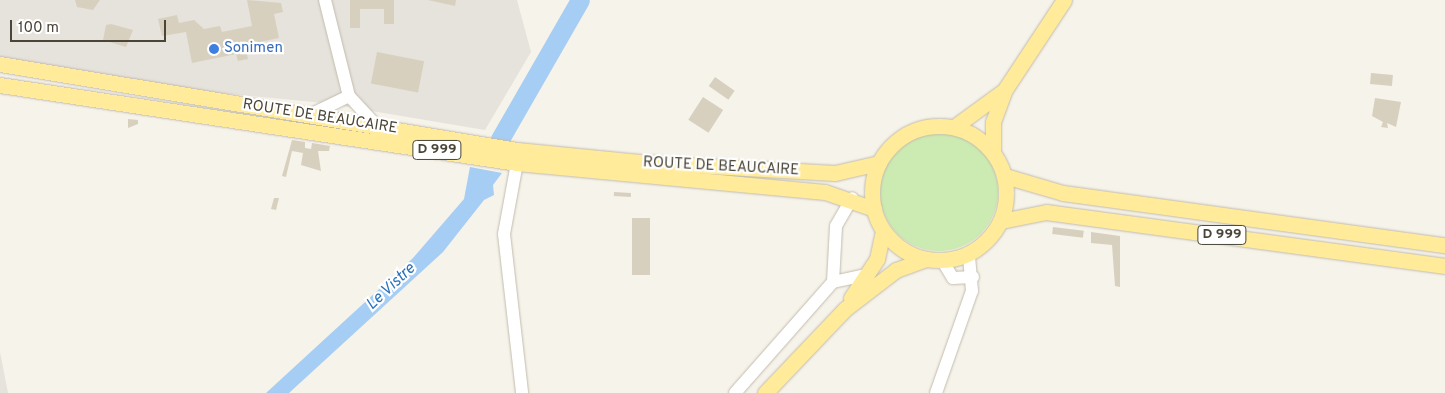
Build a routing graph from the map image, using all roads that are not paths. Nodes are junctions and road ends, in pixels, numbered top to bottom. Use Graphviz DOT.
graph roads {
  1 [pos="325,0"];
  2 [pos="1064,0"];
  3 [pos="0,64"];
  4 [pos="0,86"];
  5 [pos="1004,91"];
  6 [pos="349,96"];
  7 [pos="312,114"];
  8 [pos="376,125"];
  9 [pos="954,127"];
  10 [pos="992,152"];
  11 [pos="517,163"];
  12 [pos="879,163"];
  13 [pos="1005,176"];
  14 [pos="852,198"];
  15 [pos="874,209"];
  16 [pos="1001,222"];
  17 [pos="883,231"];
  18 [pos="1445,245"];
  19 [pos="969,254"];
  20 [pos="926,259"];
  21 [pos="942,260"];
  22 [pos="1445,266"];
  23 [pos="866,275"];
  24 [pos="972,277"];
  25 [pos="833,282"];
  26 [pos="845,309"];
  27 [pos="522,393"];
  28 [pos="735,393"];
  29 [pos="765,393"];
  30 [pos="936,393"];
  1 -- 6 [label="street"];
  2 -- 5 [label="main road"];
  3 -- 7 [label="main road, ROUTE DE BEAUCAIRE / D 999"];
  4 -- 11 [label="main road, ROUTE DE BEAUCAIRE / D 999"];
  5 -- 9 [label="main road"];
  5 -- 10 [label="main road"];
  6 -- 7 [label="street"];
  6 -- 8 [label="street"];
  7 -- 8 [label="main road, ROUTE DE BEAUCAIRE / D 999"];
  8 -- 12 [label="main road, ROUTE DE BEAUCAIRE / D 999"];
  9 -- 10 [label="main road"];
  9 -- 12 [label="main road"];
  10 -- 13 [label="main road"];
  11 -- 14 [label="main road, ROUTE DE BEAUCAIRE / D 999"];
  11 -- 27 [label="street"];
  12 -- 15 [label="main road"];
  13 -- 16 [label="main road"];
  13 -- 18 [label="main road, D 999"];
  14 -- 15 [label="main road, ROUTE DE BEAUCAIRE / D 999"];
  14 -- 25 [label="street"];
  15 -- 17 [label="main road"];
  16 -- 19 [label="main road"];
  16 -- 22 [label="main road, D 999"];
  17 -- 20 [label="main road"];
  17 -- 23 [label="main road"];
  19 -- 21 [label="main road"];
  19 -- 24 [label="street"];
  20 -- 21 [label="main road"];
  20 -- 26 [label="main road"];
  21 -- 24 [label="street"];
  23 -- 25 [label="street"];
  23 -- 26 [label="main road"];
  24 -- 30 [label="street"];
  25 -- 28 [label="street"];
  26 -- 29 [label="main road"];
}
